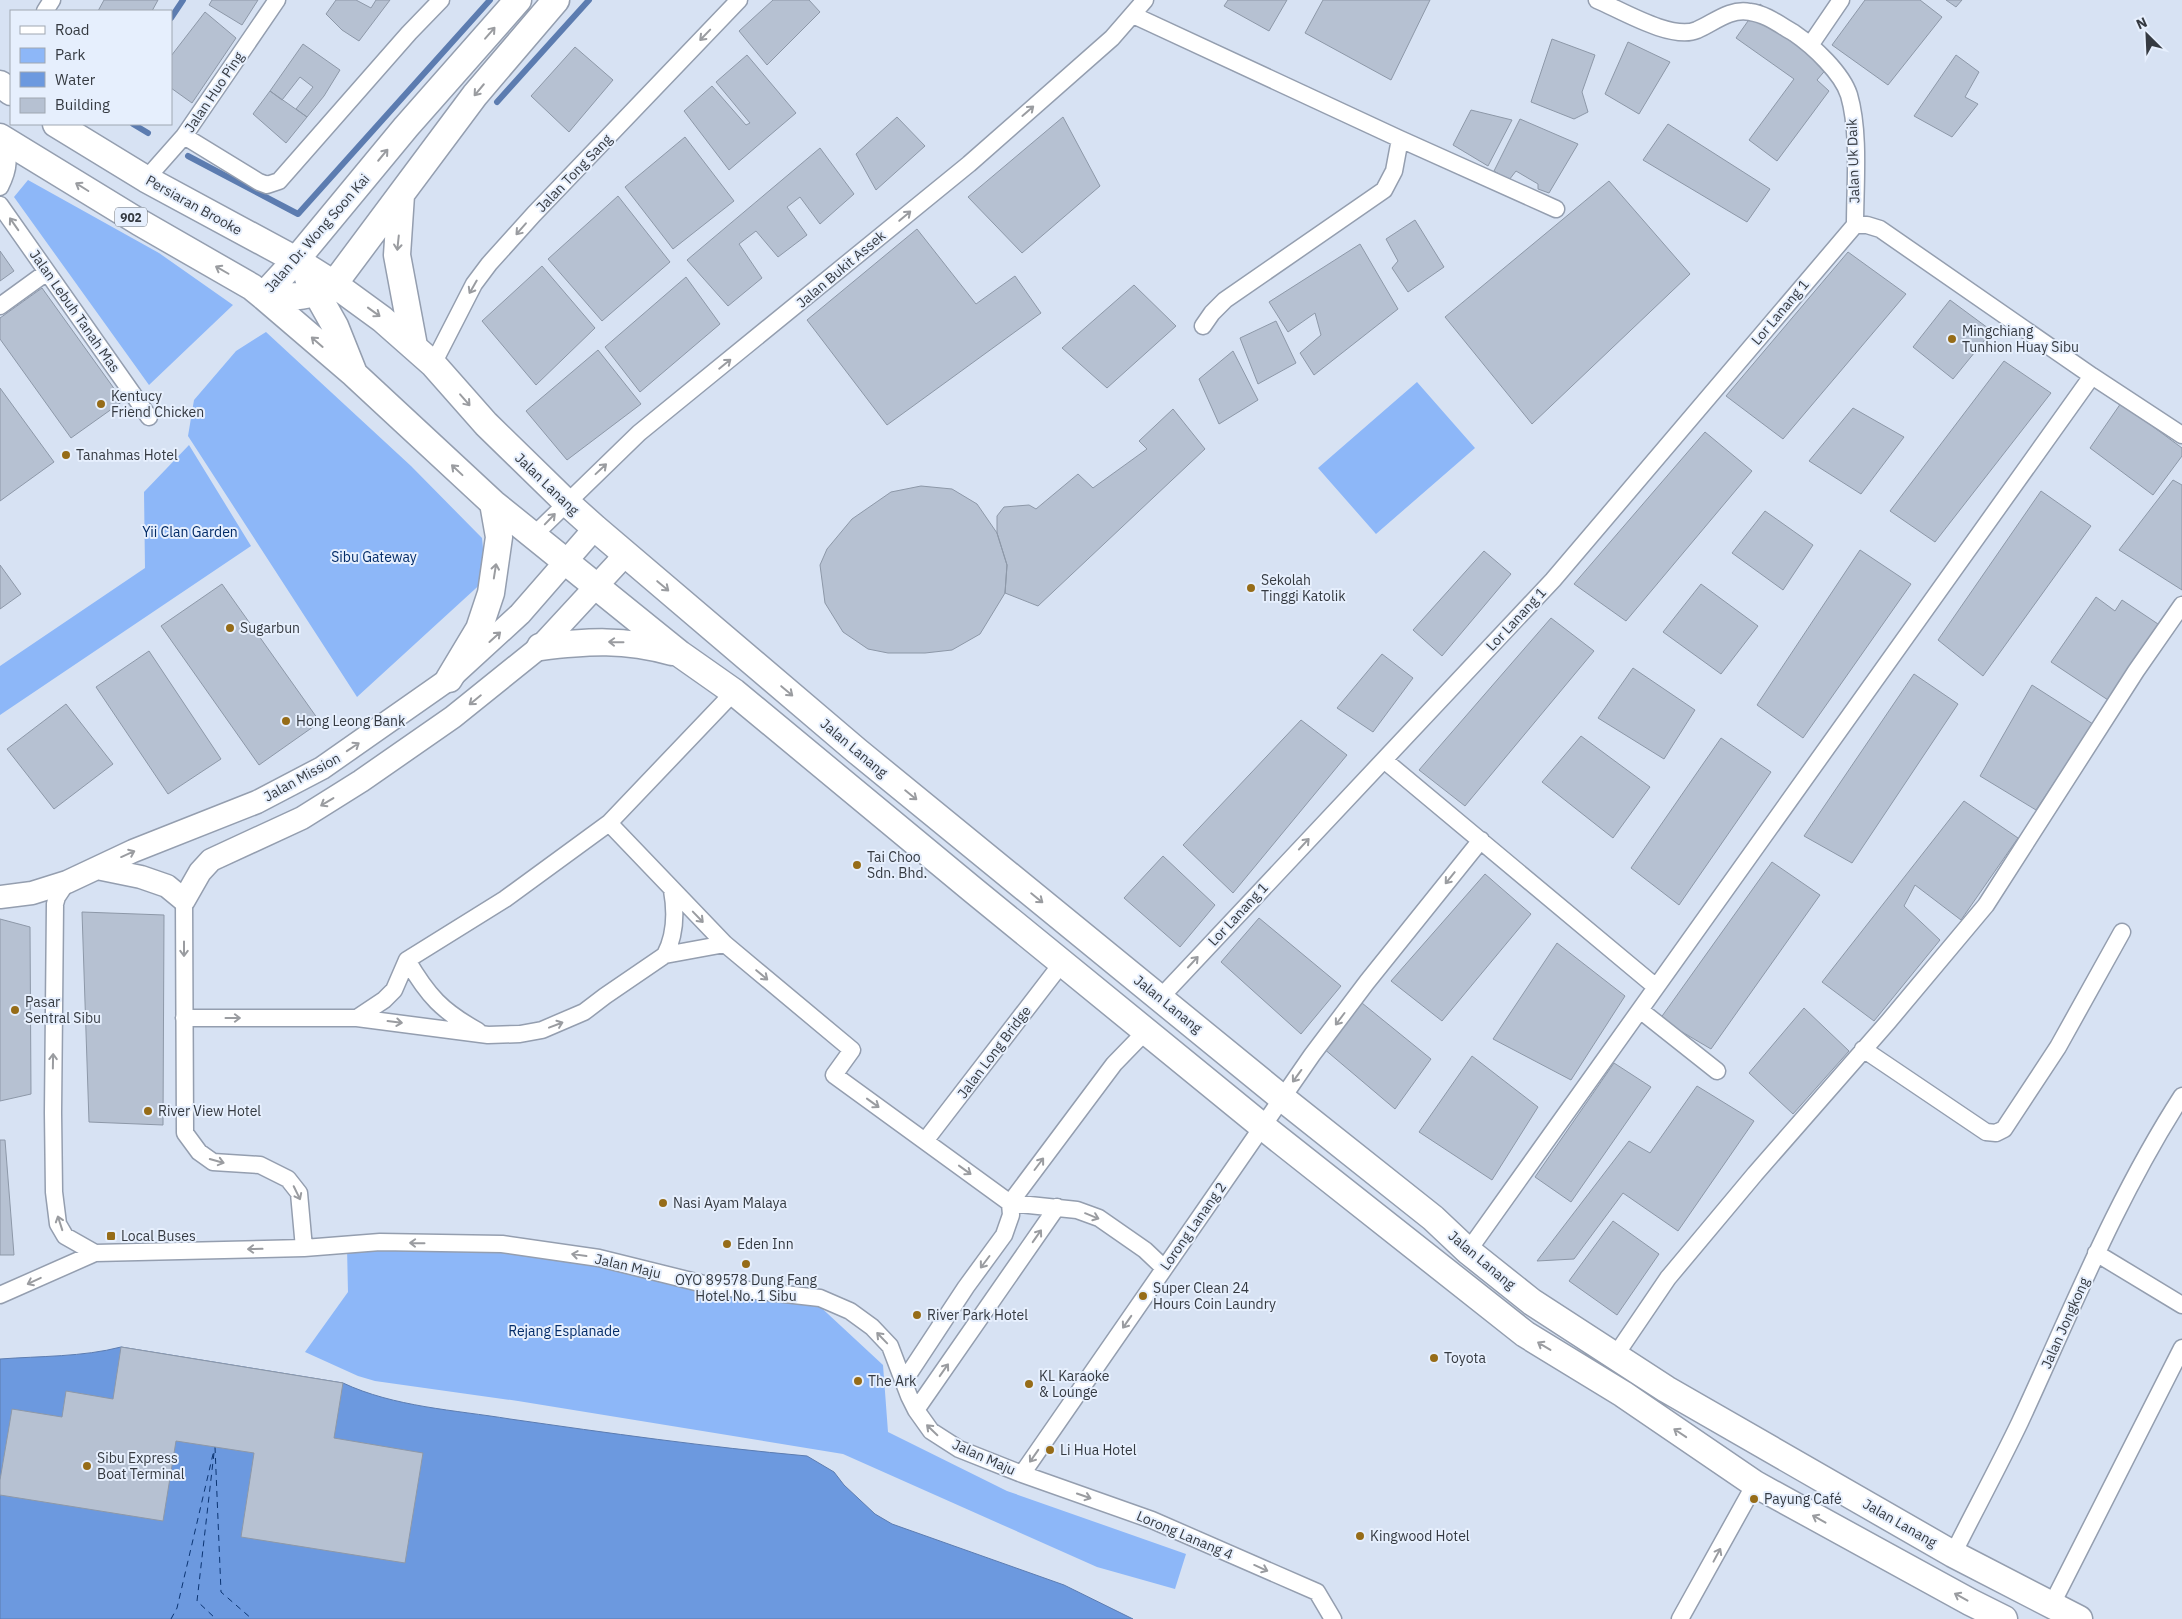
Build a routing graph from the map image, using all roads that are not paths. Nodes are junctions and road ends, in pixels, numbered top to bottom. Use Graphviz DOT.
graph roads {
  1 [pos="277,0"];
  2 [pos="441,0"];
  3 [pos="518,0"];
  4 [pos="556,0"];
  5 [pos="739,0"];
  6 [pos="1145,0"];
  7 [pos="1597,0"];
  8 [pos="1841,0"];
  9 [pos="1133,15"];
  10 [pos="1811,44"];
  11 [pos="58,125"];
  12 [pos="184,136"];
  13 [pos="1,138"];
  14 [pos="1400,139"];
  15 [pos="146,179"];
  16 [pos="0,187"];
  17 [pos="401,195"];
  18 [pos="0,205"];
  19 [pos="1556,209"];
  20 [pos="1854,224"];
  21 [pos="296,260"];
  22 [pos="47,272"];
  23 [pos="326,289"];
  24 [pos="263,296"];
  25 [pos="0,306"];
  26 [pos="1203,326"];
  27 [pos="414,346"];
  28 [pos="433,364"];
  29 [pos="354,374"];
  30 [pos="2092,376"];
  31 [pos="149,416"];
  32 [pos="2182,435"];
  33 [pos="566,502"];
  34 [pos="493,503"];
  35 [pos="595,528"];
  36 [pos="534,535"];
  37 [pos="626,554"];
  38 [pos="566,562"];
  39 [pos="596,586"];
  40 [pos="2182,604"];
  41 [pos="540,647"];
  42 [pos="680,654"];
  43 [pos="449,679"];
  44 [pos="734,692"];
  45 [pos="1384,760"];
  46 [pos="608,824"];
  47 [pos="1481,840"];
  48 [pos="97,868"];
  49 [pos="67,882"];
  50 [pos="672,890"];
  51 [pos="0,897"];
  52 [pos="184,900"];
  53 [pos="2122,932"];
  54 [pos="725,944"];
  55 [pos="665,955"];
  56 [pos="407,960"];
  57 [pos="1062,963"];
  58 [pos="1656,987"];
  59 [pos="1160,998"];
  60 [pos="1640,1010"];
  61 [pos="184,1018"];
  62 [pos="357,1018"];
  63 [pos="1147,1030"];
  64 [pos="484,1035"];
  65 [pos="1863,1049"];
  66 [pos="1717,1071"];
  67 [pos="2182,1096"];
  68 [pos="1282,1098"];
  69 [pos="1262,1126"];
  70 [pos="926,1141"];
  71 [pos="1010,1203"];
  72 [pos="1057,1207"];
  73 [pos="304,1248"];
  74 [pos="1468,1251"];
  75 [pos="95,1253"];
  76 [pos="2096,1254"];
  77 [pos="1164,1268"];
  78 [pos="0,1295"];
  79 [pos="2182,1305"];
  80 [pos="2182,1348"];
  81 [pos="1615,1356"];
  82 [pos="904,1381"];
  83 [pos="916,1410"];
  84 [pos="1022,1474"];
  85 [pos="1755,1484"];
  86 [pos="1953,1554"];
  87 [pos="2051,1606"];
  88 [pos="1333,1619"];
  89 [pos="1680,1619"];
  90 [pos="2004,1619"];
  91 [pos="2079,1619"];
  1 -- 12 [label="street, Jalan Huo Ping"];
  2 -- 12 [label="street"];
  21 -- 3 [label="main road, Jalan Dr. Wong Soon Kai, one-way"];
  4 -- 17 [label="main road, one-way"];
  5 -- 28 [label="street, Jalan Tong Sang, one-way"];
  6 -- 9 [label="street, Jalan Bukit Assek"];
  7 -- 10 [label="street, Jalan Uk Daik"];
  8 -- 10 [label="street"];
  9 -- 14 [label="street"];
  33 -- 9 [label="street, Jalan Bukit Assek, one-way"];
  10 -- 20 [label="street, Jalan Uk Daik"];
  11 -- 15 [label="main road, Persiaran Brooke"];
  12 -- 15 [label="street, Jalan Huo Ping"];
  13 -- 16 [label="street"];
  24 -- 13 [label="main road, 902, one-way"];
  14 -- 19 [label="street"];
  14 -- 26 [label="street"];
  15 -- 21 [label="main road, Persiaran Brooke"];
  17 -- 23 [label="main road"];
  17 -- 27 [label="main road, one-way"];
  22 -- 18 [label="street, Jalan Lebuh Tanah Mas, one-way"];
  20 -- 30 [label="street"];
  20 -- 45 [label="street, Lor Lanang 1"];
  21 -- 23 [label="main road, Persiaran Brooke"];
  21 -- 24 [label="main road, Jalan Dr. Wong Soon Kai"];
  22 -- 25 [label="street"];
  22 -- 31 [label="street, Jalan Lebuh Tanah Mas"];
  23 -- 24 [label="main road, Jalan Dr. Wong Soon Kai"];
  23 -- 27 [label="main road, Jalan Lanang, one-way"];
  23 -- 29 [label="main road"];
  29 -- 24 [label="main road, 902, one-way"];
  27 -- 28 [label="main road, Jalan Lanang"];
  28 -- 33 [label="main road, Jalan Lanang, one-way"];
  34 -- 29 [label="main road, one-way"];
  30 -- 32 [label="street"];
  30 -- 58 [label="street"];
  33 -- 35 [label="main road, Jalan Lanang"];
  36 -- 33 [label="street, Jalan Bukit Assek, one-way"];
  34 -- 36 [label="main road"];
  43 -- 34 [label="main road, one-way"];
  35 -- 37 [label="main road, Jalan Lanang"];
  35 -- 38 [label="street, Jalan Mission"];
  36 -- 38 [label="main road"];
  37 -- 39 [label="street"];
  37 -- 59 [label="main road, Jalan Lanang, one-way"];
  38 -- 39 [label="main road"];
  43 -- 38 [label="street, Jalan Mission, one-way"];
  39 -- 41 [label="street"];
  39 -- 42 [label="main road"];
  40 -- 65 [label="street"];
  42 -- 41 [label="main road, one-way"];
  41 -- 52 [label="street, one-way"];
  42 -- 44 [label="main road"];
  48 -- 43 [label="street, Jalan Mission, one-way"];
  44 -- 46 [label="street"];
  44 -- 57 [label="main road"];
  45 -- 47 [label="street"];
  59 -- 45 [label="street, Lor Lanang 1, one-way"];
  46 -- 50 [label="street"];
  46 -- 56 [label="street"];
  47 -- 58 [label="street"];
  47 -- 68 [label="street, Lorong Lanang 2, one-way"];
  48 -- 49 [label="street, Jalan Mission"];
  48 -- 52 [label="street"];
  49 -- 51 [label="street, Jalan Mission"];
  75 -- 49 [label="street, one-way"];
  50 -- 54 [label="street, one-way"];
  50 -- 55 [label="street"];
  52 -- 61 [label="street, one-way"];
  53 -- 65 [label="street"];
  54 -- 55 [label="street"];
  54 -- 70 [label="street, one-way"];
  64 -- 55 [label="street, one-way"];
  56 -- 62 [label="street"];
  56 -- 64 [label="street"];
  57 -- 63 [label="main road"];
  57 -- 70 [label="street, Jalan Long Bridge"];
  58 -- 60 [label="street"];
  59 -- 68 [label="main road, Jalan Lanang"];
  60 -- 66 [label="street"];
  60 -- 74 [label="street"];
  61 -- 62 [label="street, one-way"];
  61 -- 73 [label="street, one-way"];
  62 -- 64 [label="street, one-way"];
  63 -- 69 [label="main road"];
  71 -- 63 [label="street, one-way"];
  65 -- 81 [label="street"];
  67 -- 76 [label="street, Jalan Jongkong"];
  68 -- 69 [label="street, Lorong Lanang 2"];
  68 -- 74 [label="main road, Jalan Lanang"];
  69 -- 77 [label="street, Lorong Lanang 2"];
  85 -- 69 [label="main road, one-way"];
  70 -- 71 [label="street, one-way"];
  71 -- 72 [label="street"];
  71 -- 82 [label="street, one-way"];
  72 -- 77 [label="street, one-way"];
  83 -- 72 [label="street, one-way"];
  73 -- 75 [label="street, Jalan Maju, one-way"];
  82 -- 73 [label="street, Jalan Maju, one-way"];
  74 -- 81 [label="main road, Jalan Lanang"];
  75 -- 78 [label="street, one-way"];
  76 -- 79 [label="street"];
  76 -- 86 [label="street, Jalan Jongkong"];
  77 -- 84 [label="street, Lorong Lanang 2, one-way"];
  80 -- 87 [label="street"];
  81 -- 86 [label="main road, Jalan Lanang"];
  82 -- 83 [label="street, Jalan Maju"];
  84 -- 83 [label="street, Jalan Maju, one-way"];
  84 -- 88 [label="street, Lorong Lanang 4, one-way"];
  89 -- 85 [label="street, one-way"];
  90 -- 85 [label="main road, one-way"];
  86 -- 87 [label="main road, Jalan Lanang"];
  87 -- 91 [label="main road, Jalan Lanang"];
}
